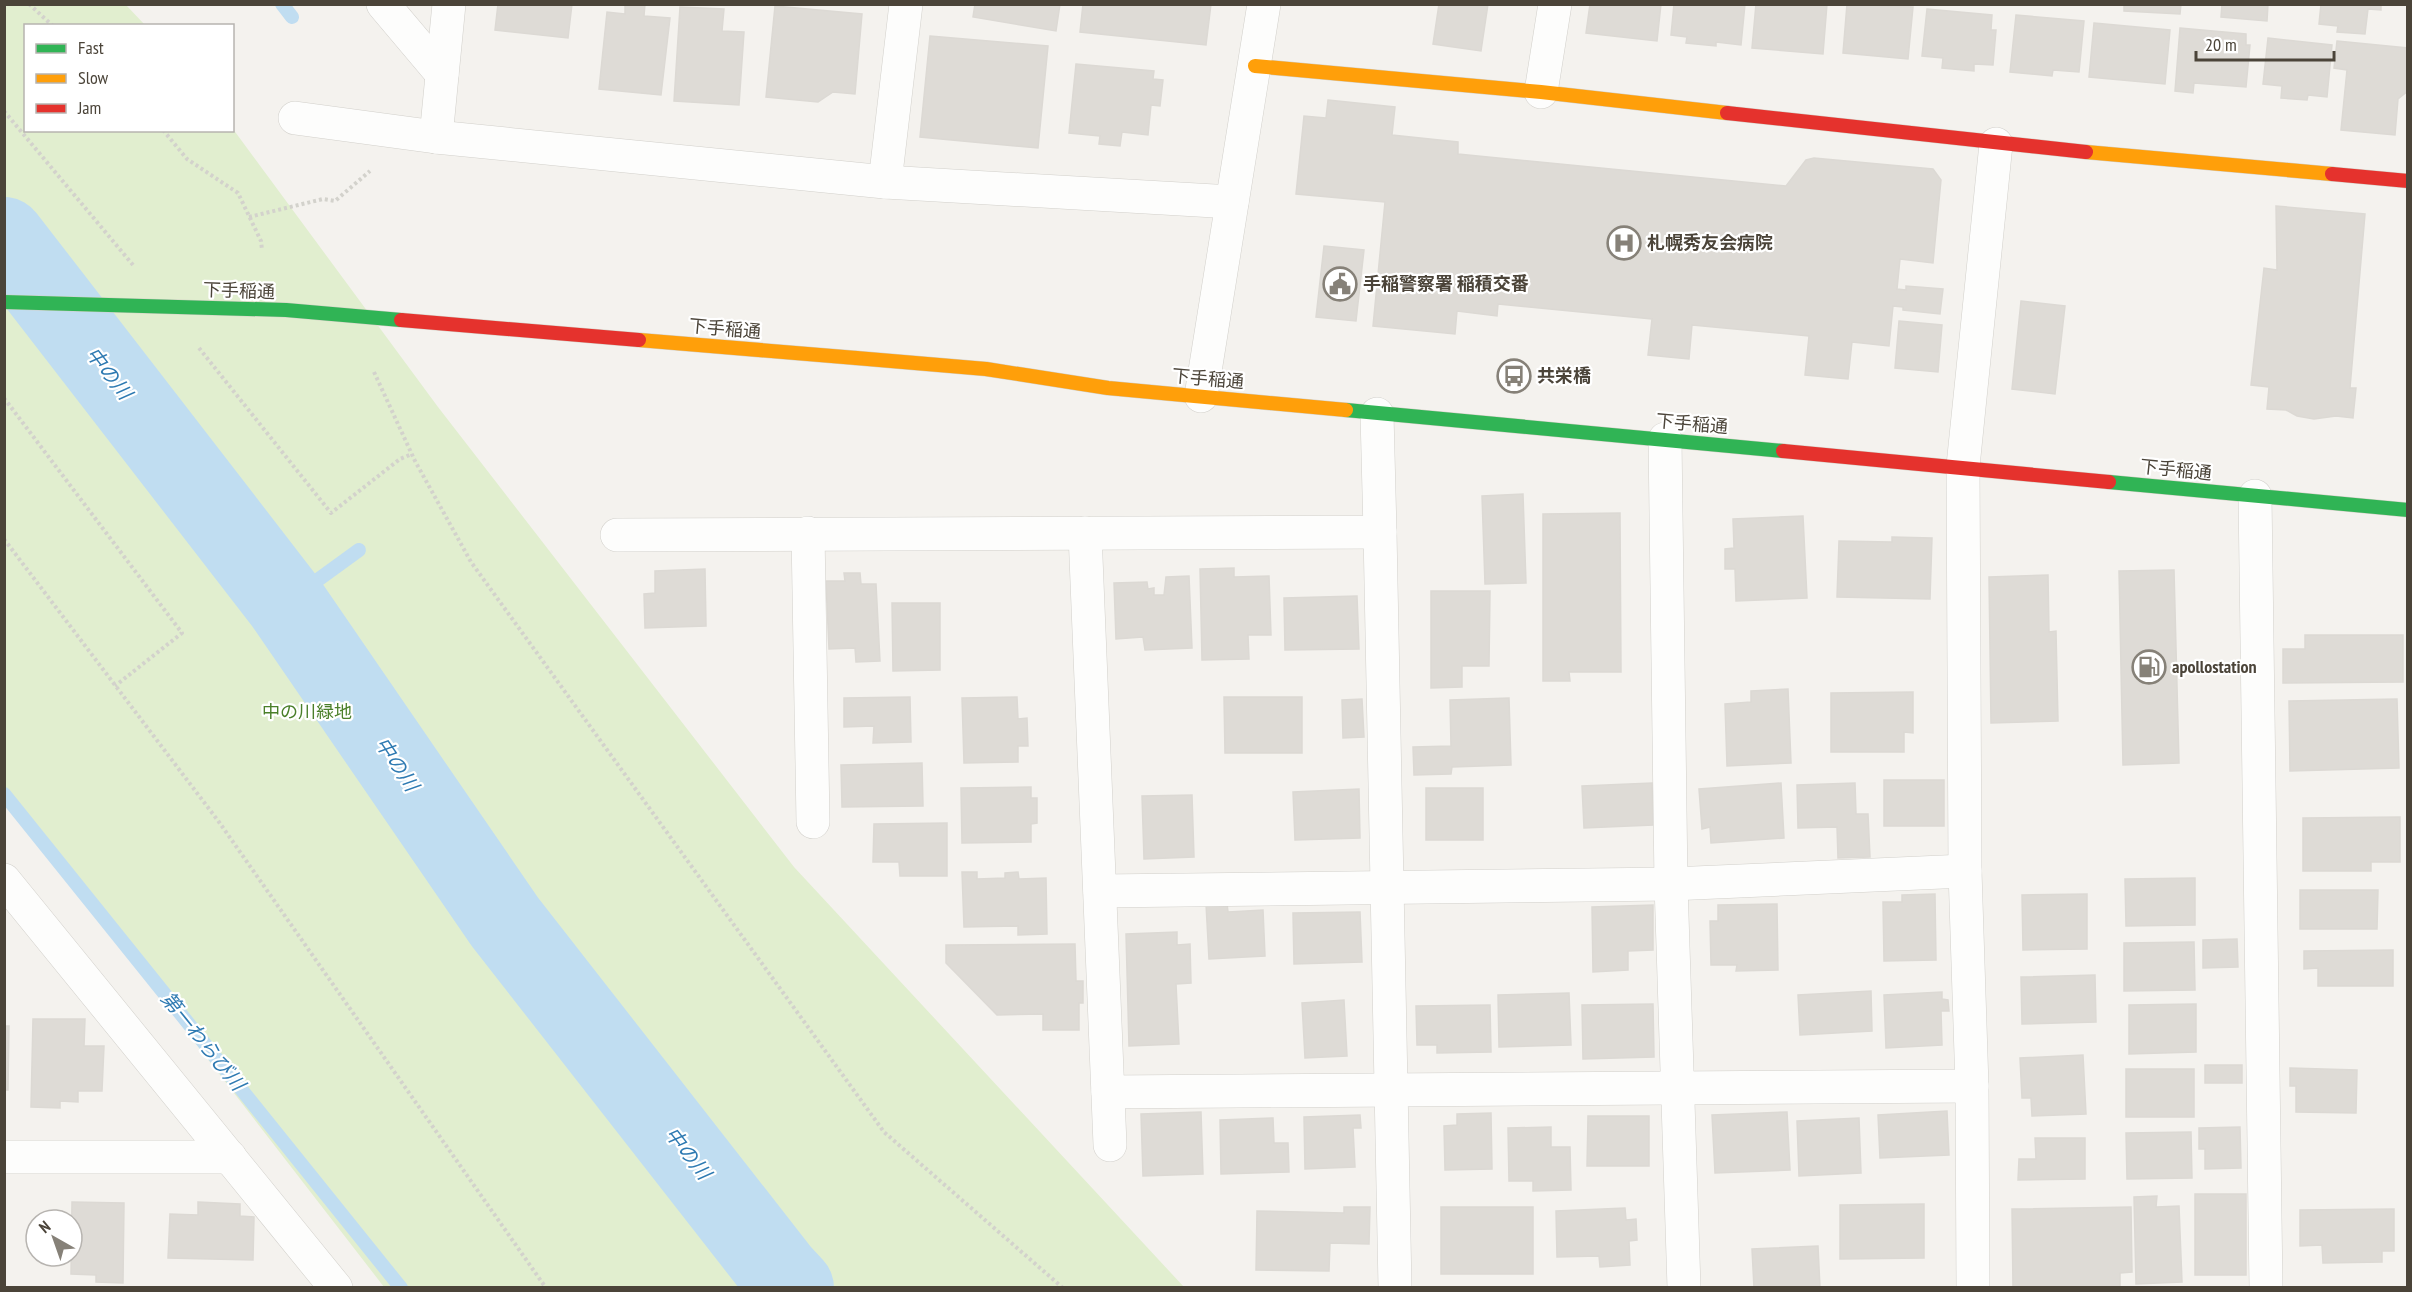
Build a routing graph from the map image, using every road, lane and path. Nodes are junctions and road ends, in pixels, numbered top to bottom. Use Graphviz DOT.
graph roads {
  1 [pos="29,4"];
  2 [pos="383,4"];
  3 [pos="449,4"];
  4 [pos="906,4"];
  5 [pos="1264,4"];
  6 [pos="1555,4"];
  7 [pos="51,24"];
  8 [pos="1255,66"];
  9 [pos="442,74"];
  10 [pos="1541,92"];
  11 [pos="295,118"];
  12 [pos="165,132"];
  13 [pos="436,136"];
  14 [pos="1996,144"];
  15 [pos="376,165"];
  16 [pos="2408,181"];
  17 [pos="885,182"];
  18 [pos="1232,202"];
  19 [pos="249,217"];
  20 [pos="262,250"];
  21 [pos="4,302"];
  22 [pos="374,372"];
  23 [pos="1201,396"];
  24 [pos="4,398"];
  25 [pos="1377,414"];
  26 [pos="1665,439"];
  27 [pos="412,454"];
  28 [pos="1963,466"];
  29 [pos="2255,496"];
  30 [pos="2408,510"];
  31 [pos="331,513"];
  32 [pos="1380,532"];
  33 [pos="808,533"];
  34 [pos="1085,533"];
  35 [pos="618,535"];
  36 [pos="4,539"];
  37 [pos="115,686"];
  38 [pos="813,822"];
  39 [pos="1965,871"];
  40 [pos="4,880"];
  41 [pos="1671,884"];
  42 [pos="1388,888"];
  43 [pos="1100,891"];
  44 [pos="1678,1086"];
  45 [pos="1972,1086"];
  46 [pos="1108,1092"];
  47 [pos="1393,1092"];
  48 [pos="1110,1145"];
  49 [pos="230,1157"];
  50 [pos="4,1158"];
  51 [pos="336,1287"];
  52 [pos="546,1287"];
  53 [pos="1063,1287"];
  54 [pos="1395,1287"];
  55 [pos="1684,1287"];
  56 [pos="1973,1287"];
  57 [pos="2266,1287"];
  1 -- 7 [label="path"];
  2 -- 9 [label="street"];
  3 -- 9 [label="street"];
  4 -- 17 [label="street"];
  5 -- 8 [label="street"];
  6 -- 10 [label="street"];
  8 -- 10 [label="main road"];
  8 -- 18 [label="street"];
  9 -- 13 [label="street"];
  10 -- 14 [label="main road"];
  11 -- 13 [label="street"];
  12 -- 19 [label="path"];
  13 -- 17 [label="street"];
  14 -- 16 [label="main road"];
  14 -- 28 [label="street"];
  15 -- 19 [label="path"];
  17 -- 18 [label="street"];
  18 -- 23 [label="street"];
  19 -- 20 [label="path"];
  21 -- 23 [label="main road, 下手稲通, bridge"];
  22 -- 27 [label="path"];
  23 -- 25 [label="main road, 下手稲通"];
  24 -- 37 [label="path"];
  25 -- 26 [label="main road, 下手稲通"];
  25 -- 32 [label="street"];
  26 -- 28 [label="main road, 下手稲通"];
  26 -- 41 [label="street"];
  27 -- 31 [label="path"];
  27 -- 53 [label="path"];
  28 -- 29 [label="main road, 下手稲通"];
  28 -- 39 [label="street"];
  29 -- 30 [label="main road, 下手稲通"];
  29 -- 57 [label="street"];
  32 -- 34 [label="street"];
  32 -- 42 [label="street"];
  33 -- 34 [label="street"];
  33 -- 35 [label="street"];
  33 -- 38 [label="street"];
  34 -- 43 [label="street"];
  36 -- 37 [label="path"];
  37 -- 52 [label="path"];
  39 -- 41 [label="street"];
  39 -- 45 [label="street"];
  40 -- 49 [label="street"];
  41 -- 42 [label="street"];
  41 -- 44 [label="street"];
  42 -- 43 [label="street"];
  42 -- 47 [label="street"];
  43 -- 46 [label="street"];
  44 -- 45 [label="street"];
  44 -- 47 [label="street"];
  44 -- 55 [label="street"];
  45 -- 56 [label="street"];
  46 -- 47 [label="street"];
  46 -- 48 [label="street"];
  47 -- 54 [label="street"];
  49 -- 50 [label="street"];
  49 -- 51 [label="street"];
}
